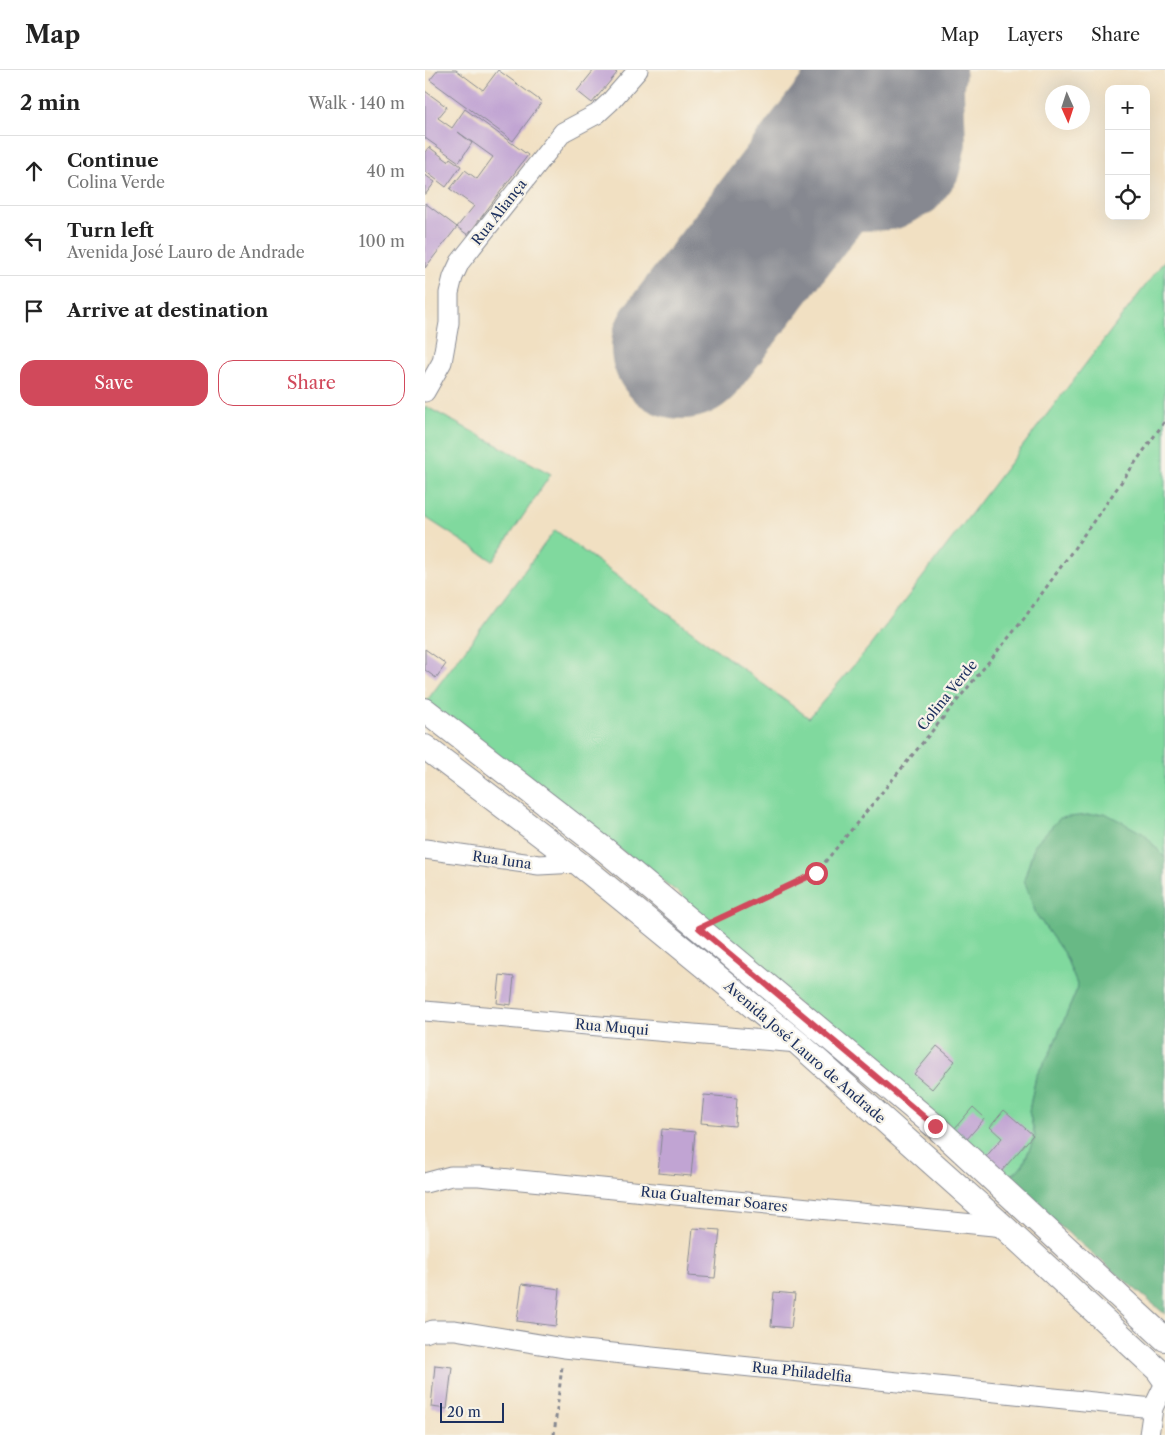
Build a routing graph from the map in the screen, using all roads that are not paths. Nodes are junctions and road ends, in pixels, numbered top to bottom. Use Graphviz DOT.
graph roads {
  1 [pos="638,70"];
  2 [pos="425,392"];
  3 [pos="425,710"];
  4 [pos="425,747"];
  5 [pos="425,849"];
  6 [pos="578,863"];
  7 [pos="425,1011"];
  8 [pos="798,1043"];
  9 [pos="425,1183"];
  10 [pos="1005,1227"];
  11 [pos="425,1333"];
  12 [pos="1165,1340"];
  13 [pos="1165,1381"];
  14 [pos="1153,1408"];
  15 [pos="1149,1435"];
  1 -- 2 [label="street, Rua Aliança"];
  3 -- 12 [label="street, Avenida José Lauro de Andrade"];
  4 -- 6 [label="street, Avenida José Lauro de Andrade"];
  5 -- 6 [label="street, Rua Iuna"];
  6 -- 8 [label="street, Avenida José Lauro de Andrade"];
  7 -- 8 [label="street, Rua Muqui"];
  8 -- 10 [label="street, Avenida José Lauro de Andrade"];
  9 -- 10 [label="street, Rua Gualtemar Soares"];
  10 -- 13 [label="street, Avenida José Lauro de Andrade"];
  11 -- 14 [label="street, Rua Philadelfia"];
  13 -- 14 [label="street"];
  14 -- 15 [label="street"];
}
